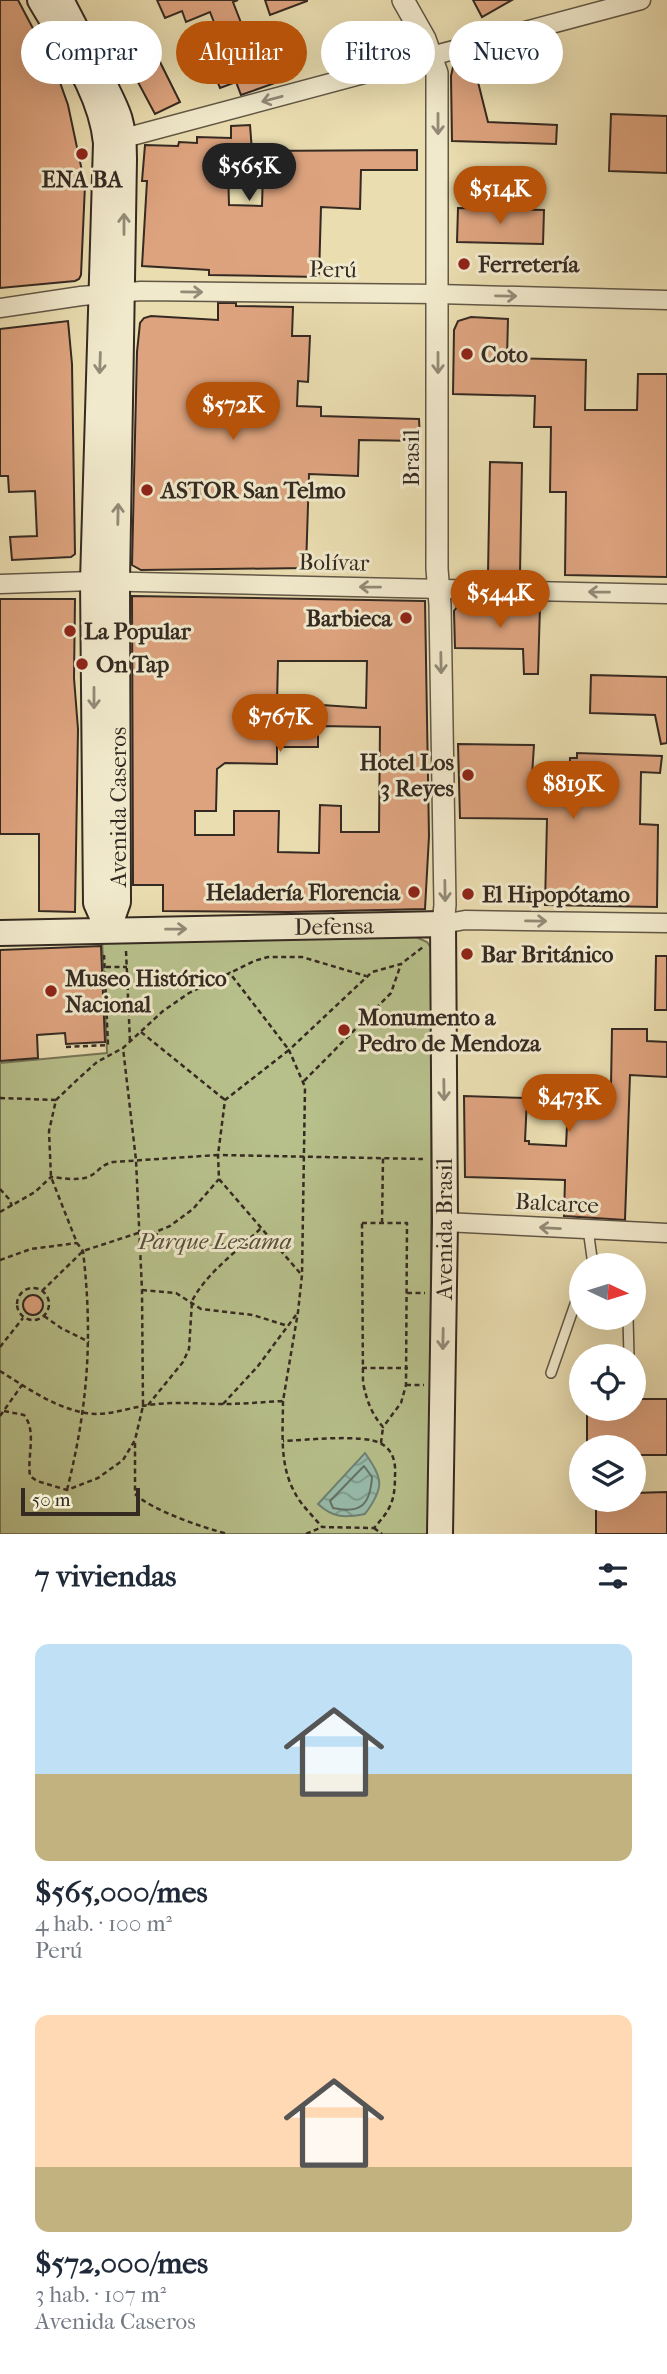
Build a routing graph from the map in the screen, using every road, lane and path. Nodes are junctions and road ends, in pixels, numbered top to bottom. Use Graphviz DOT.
graph roads {
  1 [pos="40,0"];
  2 [pos="61,0"];
  3 [pos="403,0"];
  4 [pos="641,0"];
  5 [pos="414,21"];
  6 [pos="435,56"];
  7 [pos="435,65"];
  8 [pos="331,84"];
  9 [pos="115,141"];
  10 [pos="113,293"];
  11 [pos="438,294"];
  12 [pos="667,300"];
  13 [pos="0,308"];
  14 [pos="105,581"];
  15 [pos="0,584"];
  16 [pos="439,589"];
  17 [pos="667,594"];
  18 [pos="667,923"];
  19 [pos="116,930"];
  20 [pos="0,933"];
  21 [pos="443,933"];
  22 [pos="104,955"];
  23 [pos="401,964"];
  24 [pos="105,967"];
  25 [pos="127,967"];
  26 [pos="229,972"];
  27 [pos="368,976"];
  28 [pos="141,1032"];
  29 [pos="130,1042"];
  30 [pos="66,1047"];
  31 [pos="123,1048"];
  32 [pos="289,1050"];
  33 [pos="304,1081"];
  34 [pos="0,1098"];
  35 [pos="56,1100"];
  36 [pos="225,1100"];
  37 [pos="218,1155"];
  38 [pos="304,1157"];
  39 [pos="383,1158"];
  40 [pos="430,1159"];
  41 [pos="136,1160"];
  42 [pos="51,1177"];
  43 [pos="219,1179"];
  44 [pos="0,1189"];
  45 [pos="12,1206"];
  46 [pos="0,1212"];
  47 [pos="445,1222"];
  48 [pos="382,1223"];
  49 [pos="262,1227"];
  50 [pos="588,1230"];
  51 [pos="138,1233"];
  52 [pos="153,1233"];
  53 [pos="667,1233"];
  54 [pos="247,1241"];
  55 [pos="77,1242"];
  56 [pos="83,1251"];
  57 [pos="591,1253"];
  58 [pos="0,1260"];
  59 [pos="302,1275"];
  60 [pos="142,1290"];
  61 [pos="42,1292"];
  62 [pos="192,1301"];
  63 [pos="298,1312"];
  64 [pos="44,1316"];
  65 [pos="23,1318"];
  66 [pos="569,1321"];
  67 [pos="288,1326"];
  68 [pos="89,1342"];
  69 [pos="0,1347"];
  70 [pos="362,1368"];
  71 [pos="408,1368"];
  72 [pos="0,1371"];
  73 [pos="551,1373"];
  74 [pos="22,1385"];
  75 [pos="283,1401"];
  76 [pos="223,1404"];
  77 [pos="148,1405"];
  78 [pos="143,1406"];
  79 [pos="4,1410"];
  80 [pos="84,1413"];
  81 [pos="0,1416"];
  82 [pos="383,1427"];
  83 [pos="135,1440"];
  84 [pos="283,1441"];
  85 [pos="381,1443"];
  86 [pos="67,1490"];
  87 [pos="322,1527"];
  88 [pos="374,1528"];
  89 [pos="228,1534"];
  90 [pos="306,1534"];
  91 [pos="382,1534"];
  92 [pos="440,1534"];
  1 -- 9 [label="main road, Avenida Caseros"];
  2 -- 9 [label="main road, Avenida Caseros"];
  3 -- 5 [label="street, Brasil"];
  4 -- 6 [label="street"];
  7 -- 11 [label="street, Brasil, one-way"];
  8 -- 9 [label="street, one-way"];
  9 -- 10 [label="main road, Avenida Caseros"];
  10 -- 11 [label="street, Perú, one-way"];
  10 -- 13 [label="street, Perú"];
  10 -- 14 [label="main road, Avenida Caseros"];
  11 -- 12 [label="street, Perú, one-way"];
  11 -- 16 [label="street, Brasil, one-way"];
  14 -- 15 [label="street, Bolívar"];
  16 -- 14 [label="street, Bolívar, one-way"];
  14 -- 19 [label="main road, Avenida Caseros"];
  17 -- 16 [label="street, Bolívar, one-way"];
  16 -- 21 [label="street, Brasil, one-way"];
  21 -- 18 [label="street, Defensa, one-way"];
  19 -- 20 [label="main road, Defensa"];
  19 -- 21 [label="main road, Defensa, one-way"];
  19 -- 25 [label="path"];
  21 -- 23 [label="path"];
  21 -- 47 [label="main road, Avenida Brasil, one-way"];
  22 -- 24 [label="path"];
  23 -- 27 [label="path"];
  23 -- 33 [label="path"];
  24 -- 25 [label="path"];
  24 -- 30 [label="path"];
  25 -- 29 [label="path"];
  26 -- 27 [label="path"];
  26 -- 28 [label="path"];
  26 -- 32 [label="path"];
  27 -- 32 [label="path"];
  28 -- 29 [label="path"];
  28 -- 36 [label="path"];
  29 -- 31 [label="path"];
  31 -- 35 [label="path"];
  31 -- 41 [label="path"];
  32 -- 33 [label="path"];
  32 -- 36 [label="path"];
  33 -- 38 [label="path"];
  34 -- 35 [label="path"];
  35 -- 42 [label="path"];
  36 -- 37 [label="path"];
  37 -- 38 [label="path"];
  37 -- 41 [label="path"];
  37 -- 43 [label="path"];
  38 -- 39 [label="path"];
  38 -- 59 [label="path"];
  39 -- 40 [label="path"];
  39 -- 48 [label="path"];
  41 -- 42 [label="path"];
  41 -- 51 [label="path"];
  42 -- 45 [label="path"];
  42 -- 55 [label="path"];
  43 -- 49 [label="path"];
  43 -- 52 [label="path"];
  44 -- 45 [label="path"];
  45 -- 46 [label="path"];
  50 -- 47 [label="street, Balcarce, one-way"];
  47 -- 92 [label="main road, Avenida Brasil, one-way"];
  48 -- 70 [label="path"];
  48 -- 71 [label="path"];
  49 -- 54 [label="path"];
  49 -- 59 [label="path"];
  50 -- 53 [label="street, Balcarce"];
  50 -- 57 [label="lane"];
  51 -- 52 [label="path"];
  51 -- 56 [label="path"];
  51 -- 60 [label="path"];
  52 -- 54 [label="path"];
  54 -- 62 [label="path"];
  55 -- 56 [label="path"];
  55 -- 58 [label="path"];
  56 -- 61 [label="path"];
  56 -- 68 [label="path"];
  59 -- 63 [label="path"];
  60 -- 62 [label="path"];
  60 -- 78 [label="path"];
  61 -- 64 [label="path"];
  61 -- 65 [label="path"];
  62 -- 67 [label="path"];
  62 -- 77 [label="path"];
  63 -- 67 [label="path"];
  63 -- 75 [label="path"];
  64 -- 65 [label="path"];
  64 -- 68 [label="path"];
  65 -- 69 [label="path"];
  66 -- 73 [label="lane"];
  67 -- 76 [label="path"];
  68 -- 80 [label="path"];
  70 -- 71 [label="path"];
  70 -- 82 [label="path"];
  71 -- 82 [label="path"];
  72 -- 74 [label="path"];
  74 -- 79 [label="path"];
  74 -- 80 [label="path"];
  75 -- 76 [label="path"];
  75 -- 84 [label="path"];
  76 -- 77 [label="path"];
  77 -- 78 [label="path"];
  78 -- 80 [label="path"];
  78 -- 83 [label="path"];
  79 -- 81 [label="path"];
  79 -- 86 [label="path"];
  80 -- 86 [label="path"];
  82 -- 85 [label="path"];
  83 -- 86 [label="path"];
  83 -- 89 [label="path"];
  84 -- 85 [label="path"];
  84 -- 87 [label="path"];
  85 -- 88 [label="path"];
  87 -- 88 [label="path"];
  87 -- 90 [label="path"];
  88 -- 91 [label="path"];
}
